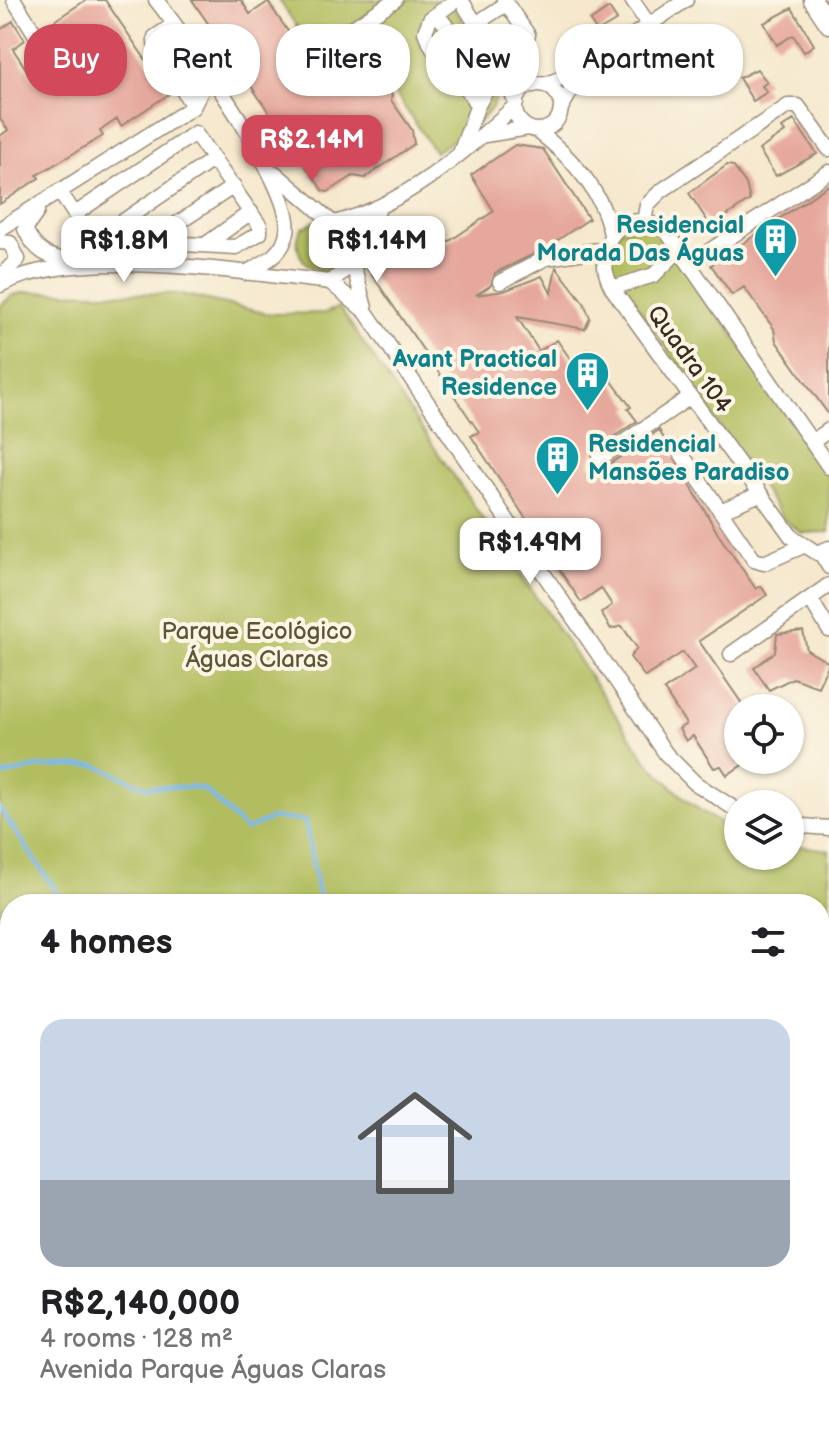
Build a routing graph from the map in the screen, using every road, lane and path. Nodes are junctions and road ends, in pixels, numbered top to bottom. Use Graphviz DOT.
graph roads {
  1 [pos="14,0"];
  2 [pos="395,0"];
  3 [pos="458,0"];
  4 [pos="632,0"];
  5 [pos="686,0"];
  6 [pos="813,0"];
  7 [pos="158,1"];
  8 [pos="505,2"];
  9 [pos="437,14"];
  10 [pos="477,23"];
  11 [pos="29,24"];
  12 [pos="172,24"];
  13 [pos="358,24"];
  14 [pos="445,24"];
  15 [pos="520,24"];
  16 [pos="648,24"];
  17 [pos="650,24"];
  18 [pos="829,24"];
  19 [pos="555,79"];
  20 [pos="540,85"];
  21 [pos="186,96"];
  22 [pos="198,96"];
  23 [pos="222,96"];
  24 [pos="483,96"];
  25 [pos="513,96"];
  26 [pos="569,96"];
  27 [pos="516,104"];
  28 [pos="193,107"];
  29 [pos="477,107"];
  30 [pos="560,112"];
  31 [pos="234,114"];
  32 [pos="533,129"];
  33 [pos="484,135"];
  34 [pos="829,149"];
  35 [pos="565,152"];
  36 [pos="460,153"];
  37 [pos="214,159"];
  38 [pos="269,167"];
  39 [pos="829,172"];
  40 [pos="234,186"];
  41 [pos="56,193"];
  42 [pos="600,202"];
  43 [pos="381,207"];
  44 [pos="251,212"];
  45 [pos="75,214"];
  46 [pos="637,221"];
  47 [pos="334,223"];
  48 [pos="0,229"];
  49 [pos="97,239"];
  50 [pos="0,242"];
  51 [pos="608,242"];
  52 [pos="141,243"];
  53 [pos="205,245"];
  54 [pos="681,248"];
  55 [pos="353,257"];
  56 [pos="691,263"];
  57 [pos="101,264"];
  58 [pos="136,265"];
  59 [pos="244,273"];
  60 [pos="0,277"];
  61 [pos="330,282"];
  62 [pos="500,282"];
  63 [pos="0,285"];
  64 [pos="612,288"];
  65 [pos="366,312"];
  66 [pos="690,397"];
  67 [pos="829,430"];
  68 [pos="812,442"];
  69 [pos="678,449"];
  70 [pos="599,459"];
  71 [pos="829,467"];
  72 [pos="760,494"];
  73 [pos="720,511"];
  74 [pos="803,546"];
  75 [pos="826,557"];
  76 [pos="829,585"];
  77 [pos="811,600"];
  78 [pos="828,626"];
  79 [pos="731,654"];
  80 [pos="724,802"];
  81 [pos="804,826"];
  82 [pos="829,828"];
  1 -- 11 [label="street"];
  2 -- 13 [label="street"];
  3 -- 9 [label="street"];
  3 -- 10 [label="street"];
  4 -- 16 [label="street"];
  5 -- 17 [label="street"];
  6 -- 18 [label="main road"];
  7 -- 12 [label="street"];
  8 -- 10 [label="street"];
  8 -- 15 [label="street"];
  9 -- 14 [label="street"];
  9 -- 29 [label="street"];
  19 -- 20 [label="street"];
  20 -- 27 [label="street"];
  20 -- 30 [label="street"];
  21 -- 28 [label="street"];
  22 -- 28 [label="street"];
  23 -- 31 [label="street"];
  24 -- 29 [label="street"];
  25 -- 27 [label="street"];
  26 -- 30 [label="street"];
  27 -- 32 [label="street"];
  27 -- 33 [label="street"];
  28 -- 31 [label="street"];
  28 -- 41 [label="street"];
  29 -- 36 [label="street"];
  30 -- 32 [label="street"];
  30 -- 35 [label="street, Quadra 104"];
  31 -- 38 [label="street"];
  32 -- 33 [label="street"];
  32 -- 35 [label="street, Quadra 104"];
  33 -- 36 [label="street"];
  34 -- 46 [label="street"];
  35 -- 42 [label="street, Quadra 104"];
  36 -- 43 [label="street"];
  37 -- 40 [label="street"];
  37 -- 45 [label="street"];
  37 -- 49 [label="street"];
  38 -- 47 [label="street"];
  38 -- 59 [label="street"];
  39 -- 56 [label="street"];
  40 -- 44 [label="street"];
  40 -- 52 [label="street"];
  41 -- 45 [label="street"];
  41 -- 48 [label="street"];
  41 -- 57 [label="street"];
  42 -- 46 [label="street, Quadra 104"];
  42 -- 51 [label="street, Quadra 104"];
  43 -- 47 [label="street"];
  43 -- 55 [label="street"];
  44 -- 53 [label="street"];
  44 -- 53 [label="street"];
  45 -- 49 [label="street"];
  46 -- 51 [label="street"];
  46 -- 54 [label="street, Quadra 104"];
  47 -- 55 [label="street"];
  49 -- 52 [label="street"];
  50 -- 60 [label="street"];
  51 -- 62 [label="street"];
  51 -- 64 [label="street, Quadra 104"];
  52 -- 53 [label="street"];
  52 -- 58 [label="street"];
  54 -- 56 [label="street, Quadra 104"];
  54 -- 64 [label="street, Quadra 104"];
  55 -- 61 [label="street"];
  55 -- 65 [label="street"];
  56 -- 68 [label="street, Quadra 104"];
  57 -- 58 [label="street"];
  57 -- 63 [label="street"];
  58 -- 59 [label="street"];
  59 -- 61 [label="street"];
  61 -- 65 [label="street"];
  64 -- 66 [label="street, Quadra 104"];
  65 -- 80 [label="street"];
  66 -- 70 [label="street"];
  66 -- 72 [label="street, Quadra 104"];
  67 -- 68 [label="street"];
  68 -- 71 [label="street, Quadra 104"];
  69 -- 73 [label="street"];
  72 -- 73 [label="street"];
  72 -- 74 [label="street, Quadra 104"];
  73 -- 74 [label="street"];
  74 -- 75 [label="street, Quadra 104"];
  76 -- 77 [label="street"];
  77 -- 78 [label="street"];
  77 -- 79 [label="street"];
  81 -- 82 [label="street"];
}
